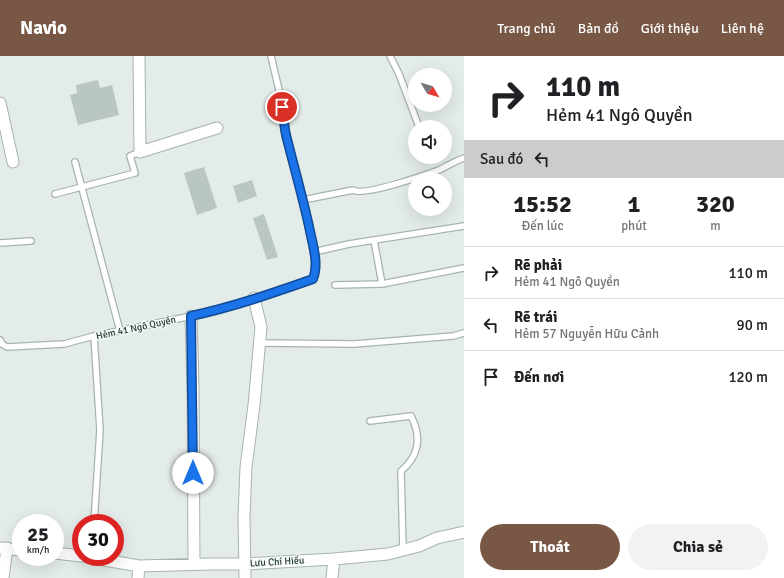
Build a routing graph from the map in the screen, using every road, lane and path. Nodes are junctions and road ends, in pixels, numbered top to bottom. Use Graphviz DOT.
graph roads {
  1 [pos="139,56"];
  2 [pos="271,56"];
  3 [pos="390,56"];
  4 [pos="0,103"];
  5 [pos="416,120"];
  6 [pos="217,128"];
  7 [pos="140,152"];
  8 [pos="464,158"];
  9 [pos="13,162"];
  10 [pos="75,162"];
  11 [pos="82,188"];
  12 [pos="55,194"];
  13 [pos="303,200"];
  14 [pos="464,226"];
  15 [pos="374,240"];
  16 [pos="31,241"];
  17 [pos="0,243"];
  18 [pos="314,252"];
  19 [pos="464,268"];
  20 [pos="382,284"];
  21 [pos="335,285"];
  22 [pos="254,298"];
  23 [pos="191,316"];
  24 [pos="120,331"];
  25 [pos="464,333"];
  26 [pos="94,336"];
  27 [pos="0,340"];
  28 [pos="260,343"];
  29 [pos="370,421"];
  30 [pos="95,514"];
  31 [pos="464,532"];
  32 [pos="3,548"];
  33 [pos="403,550"];
  34 [pos="334,559"];
  35 [pos="124,563"];
  36 [pos="194,564"];
  37 [pos="245,564"];
  38 [pos="139,566"];
  39 [pos="3,578"];
  40 [pos="138,578"];
  41 [pos="245,578"];
  42 [pos="332,578"];
  1 -- 7 [label="street"];
  2 -- 13 [label="lane"];
  3 -- 5 [label="lane"];
  4 -- 9 [label="street"];
  6 -- 7 [label="street"];
  7 -- 11 [label="lane"];
  8 -- 13 [label="lane"];
  10 -- 11 [label="lane"];
  11 -- 12 [label="lane"];
  11 -- 24 [label="lane"];
  13 -- 18 [label="lane"];
  14 -- 15 [label="lane"];
  15 -- 18 [label="lane"];
  15 -- 20 [label="lane"];
  16 -- 17 [label="lane"];
  18 -- 22 [label="lane, Hẻm 41 Ngô Quyền"];
  19 -- 20 [label="lane"];
  20 -- 21 [label="lane"];
  22 -- 23 [label="lane, Hẻm 41 Ngô Quyền"];
  22 -- 28 [label="street"];
  23 -- 24 [label="lane, Hẻm 41 Ngô Quyền"];
  23 -- 36 [label="street"];
  24 -- 26 [label="lane, Hẻm 41 Ngô Quyền"];
  25 -- 28 [label="lane"];
  26 -- 27 [label="lane, Hẻm 41 Ngô Quyền"];
  26 -- 30 [label="lane"];
  28 -- 37 [label="street"];
  29 -- 33 [label="lane"];
  31 -- 33 [label="street, Lưu Chí Hiếu"];
  32 -- 39 [label="street"];
  33 -- 34 [label="street, Lưu Chí Hiếu"];
  34 -- 37 [label="street, Lưu Chí Hiếu"];
  34 -- 42 [label="street"];
  35 -- 38 [label="street, Lưu Chí Hiếu"];
  36 -- 37 [label="street, Lưu Chí Hiếu"];
  36 -- 38 [label="street, Lưu Chí Hiếu"];
  37 -- 41 [label="street"];
  38 -- 40 [label="street"];
}
